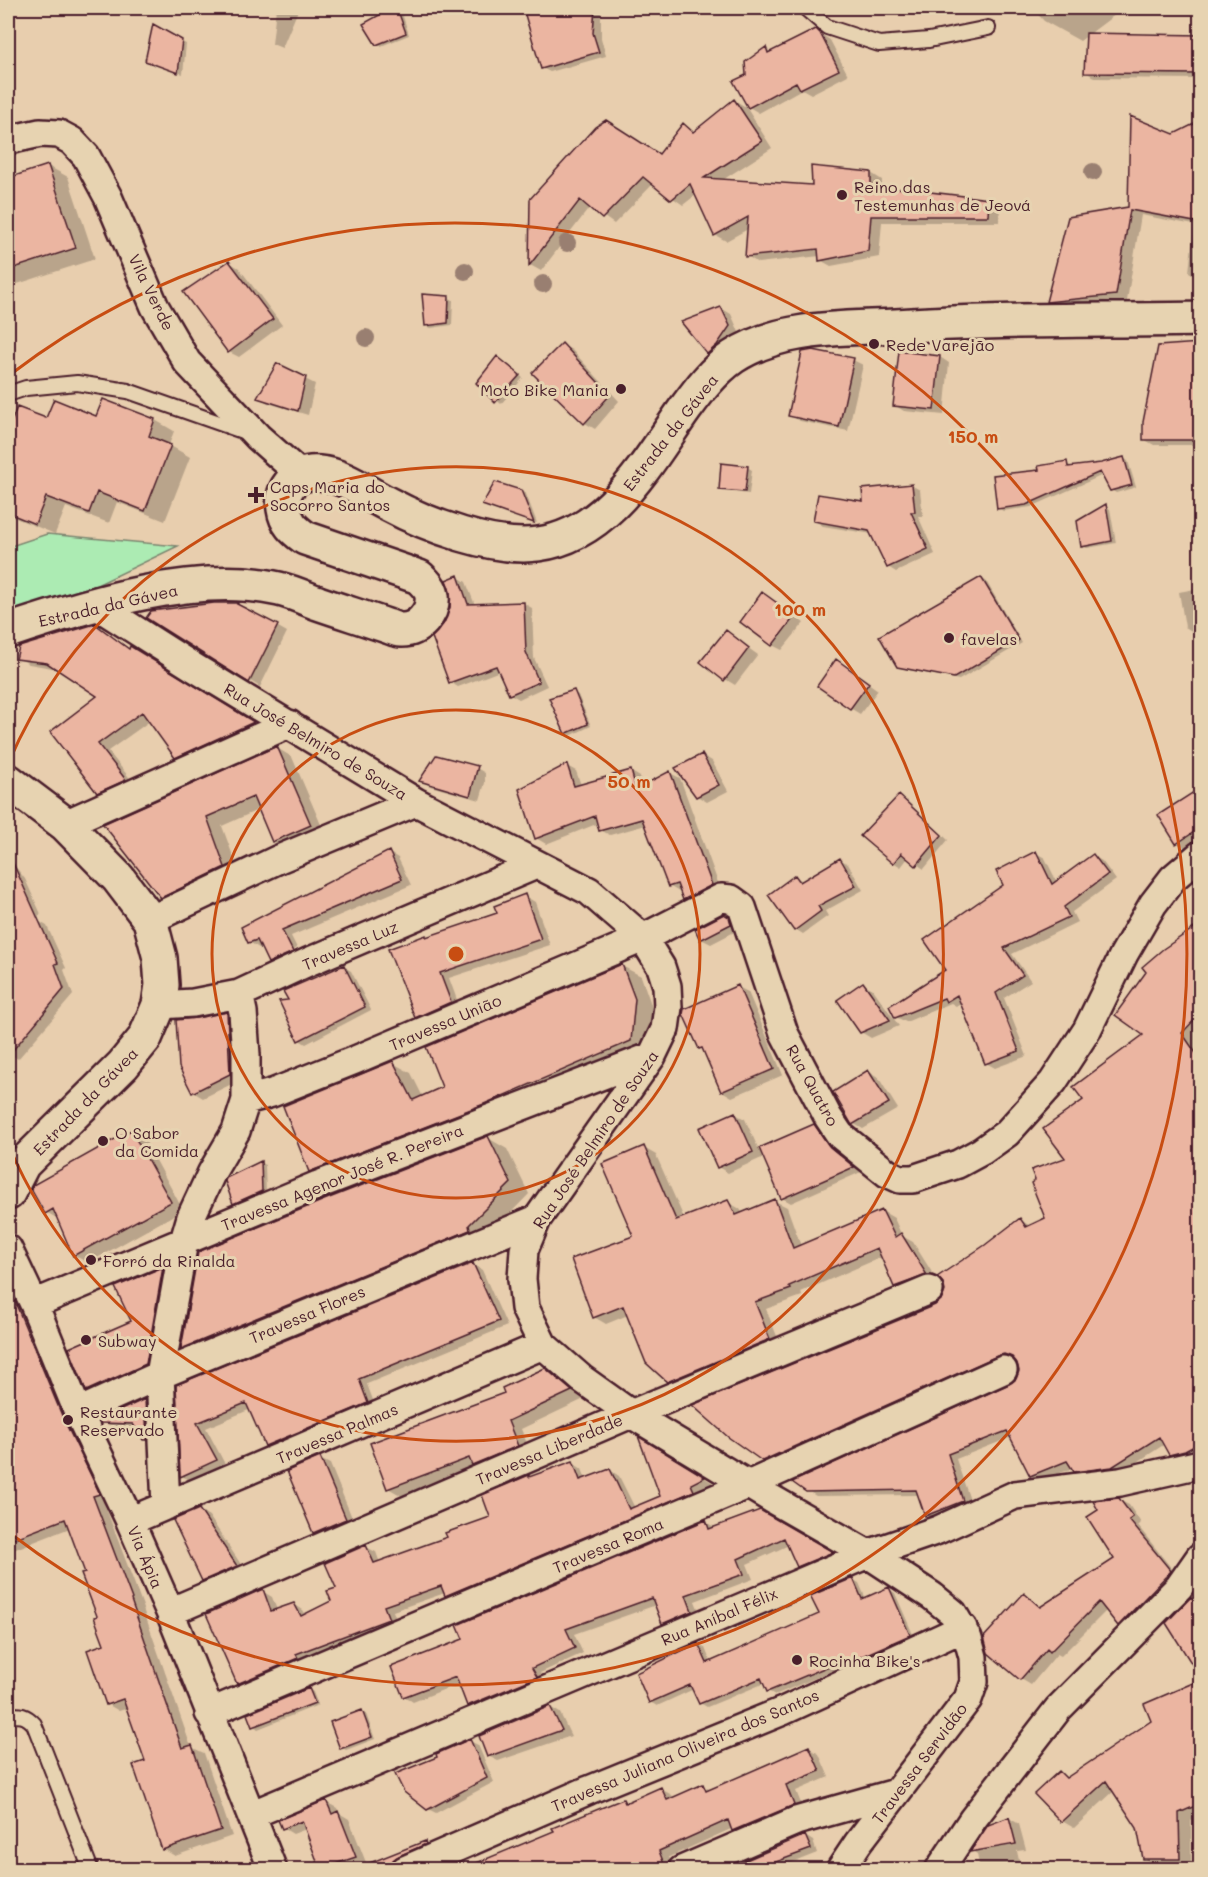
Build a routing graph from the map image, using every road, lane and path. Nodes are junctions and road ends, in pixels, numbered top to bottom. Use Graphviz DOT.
graph roads {
  1 [pos="805,8"];
  2 [pos="988,28"];
  3 [pos="8,140"];
  4 [pos="1200,319"];
  5 [pos="8,394"];
  6 [pos="258,437"];
  7 [pos="301,475"];
  8 [pos="96,605"];
  9 [pos="8,631"];
  10 [pos="289,724"];
  11 [pos="8,781"];
  12 [pos="416,802"];
  13 [pos="65,824"];
  14 [pos="1200,855"];
  15 [pos="536,865"];
  16 [pos="150,920"];
  17 [pos="643,938"];
  18 [pos="239,994"];
  19 [pos="159,1005"];
  20 [pos="652,1056"];
  21 [pos="246,1100"];
  22 [pos="15,1159"];
  23 [pos="8,1193"];
  24 [pos="537,1219"];
  25 [pos="184,1240"];
  26 [pos="8,1249"];
  27 [pos="929,1290"];
  28 [pos="34,1304"];
  29 [pos="543,1345"];
  30 [pos="1003,1370"];
  31 [pos="160,1376"];
  32 [pos="78,1412"];
  33 [pos="631,1414"];
  34 [pos="1200,1464"];
  35 [pos="750,1484"];
  36 [pos="166,1506"];
  37 [pos="130,1521"];
  38 [pos="868,1554"];
  39 [pos="1200,1557"];
  40 [pos="170,1612"];
  41 [pos="963,1628"];
  42 [pos="209,1713"];
  43 [pos="8,1716"];
  44 [pos="896,1793"];
  45 [pos="251,1815"];
  46 [pos="91,1869"];
  47 [pos="273,1869"];
  48 [pos="405,1869"];
  49 [pos="682,1869"];
  50 [pos="840,1869"];
  51 [pos="939,1869"];
  1 -- 2 [label="lane"];
  3 -- 6 [label="street, Vila Verde"];
  4 -- 7 [label="street, Estrada da Gávea"];
  5 -- 6 [label="lane"];
  6 -- 7 [label="street, Vila Verde"];
  7 -- 8 [label="street, Estrada da Gávea"];
  8 -- 9 [label="street, Estrada da Gávea"];
  8 -- 10 [label="street, Rua José Belmiro de Souza"];
  10 -- 12 [label="street, Rua José Belmiro de Souza"];
  10 -- 13 [label="street"];
  11 -- 13 [label="street, Estrada da Gávea"];
  12 -- 15 [label="street, Rua José Belmiro de Souza"];
  12 -- 16 [label="street"];
  13 -- 16 [label="street, Estrada da Gávea"];
  14 -- 17 [label="street, Rua Quatro"];
  15 -- 17 [label="street, Rua José Belmiro de Souza"];
  15 -- 18 [label="street, Travessa Luz"];
  16 -- 19 [label="street, Estrada da Gávea"];
  17 -- 20 [label="street, Rua José Belmiro de Souza"];
  17 -- 21 [label="street, Travessa União"];
  18 -- 19 [label="street, Travessa Luz"];
  18 -- 21 [label="street"];
  19 -- 22 [label="street, Estrada da Gávea"];
  20 -- 24 [label="street, Rua José Belmiro de Souza"];
  20 -- 25 [label="street, Travessa Agenor José R. Pereira"];
  21 -- 25 [label="street"];
  22 -- 23 [label="street, Estrada da Gávea"];
  24 -- 29 [label="street, Rua José Belmiro de Souza"];
  24 -- 31 [label="street, Travessa Flores"];
  25 -- 28 [label="street, Travessa Agenor José R. Pereira"];
  25 -- 31 [label="street"];
  26 -- 28 [label="street, Via Ápia"];
  27 -- 33 [label="street, Travessa Liberdade"];
  28 -- 32 [label="street, Via Ápia"];
  29 -- 33 [label="street, Rua José Belmiro de Souza"];
  29 -- 36 [label="street, Travessa Palmas"];
  30 -- 35 [label="street, Travessa Roma"];
  31 -- 32 [label="street, Travessa Flores"];
  31 -- 36 [label="street"];
  32 -- 37 [label="street, Via Ápia"];
  33 -- 35 [label="street, Rua José Belmiro de Souza"];
  33 -- 40 [label="street, Travessa Liberdade"];
  34 -- 38 [label="street, Rua Aníbal Félix"];
  35 -- 38 [label="street, Rua José Belmiro de Souza"];
  35 -- 42 [label="street, Travessa Roma"];
  36 -- 37 [label="street, Travessa Palmas"];
  37 -- 40 [label="street, Via Ápia"];
  38 -- 41 [label="street, Travessa Servidão"];
  38 -- 45 [label="street, Rua Aníbal Félix"];
  39 -- 51 [label="street"];
  40 -- 42 [label="street, Via Ápia"];
  41 -- 44 [label="street, Travessa Servidão"];
  41 -- 48 [label="street, Travessa Juliana Oliveira dos Santos"];
  42 -- 45 [label="street, Via Ápia"];
  43 -- 46 [label="lane"];
  44 -- 49 [label="street"];
  44 -- 50 [label="street, Travessa Servidão"];
  45 -- 47 [label="street, Via Ápia"];
}
